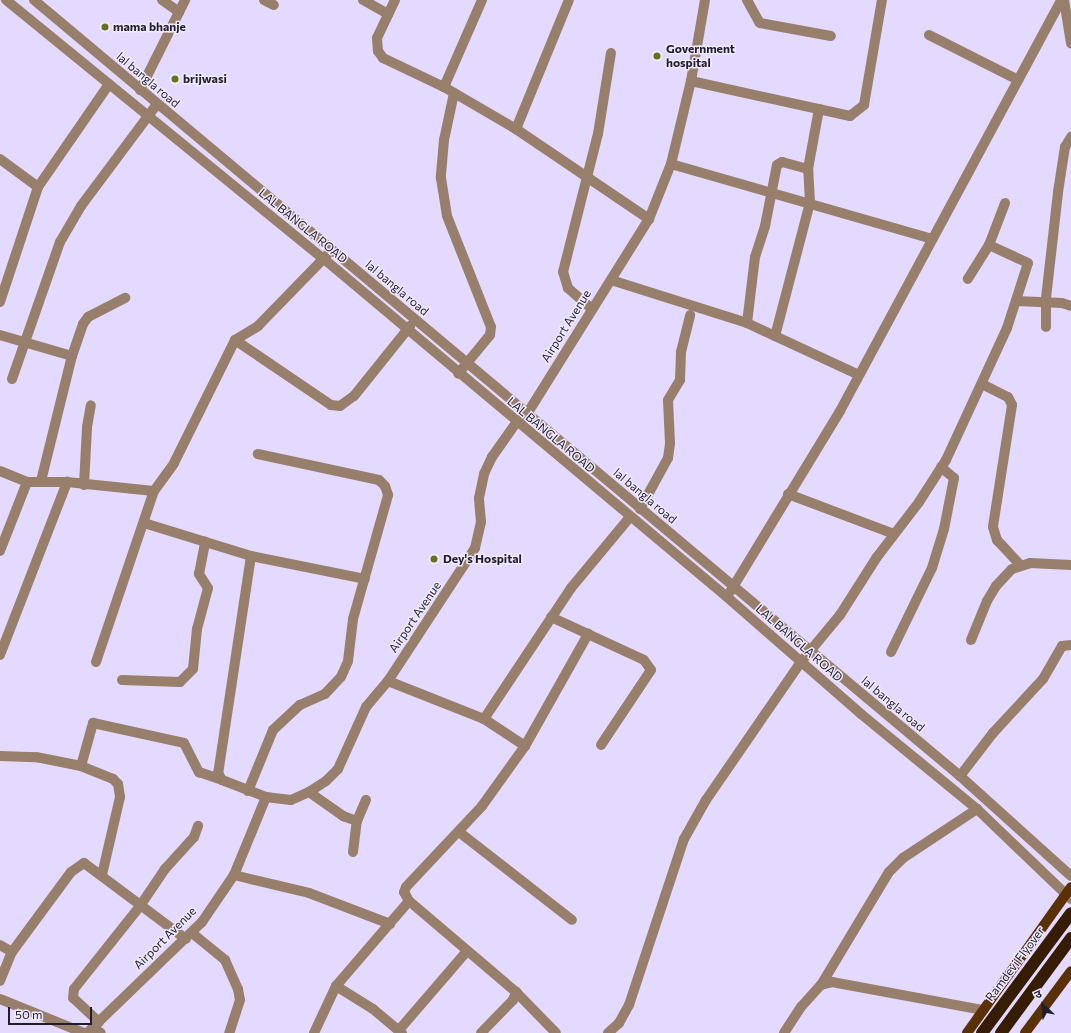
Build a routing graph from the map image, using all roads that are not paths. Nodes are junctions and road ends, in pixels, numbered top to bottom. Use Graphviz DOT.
graph roads {
  1 [pos="6,0"];
  2 [pos="34,0"];
  3 [pos="162,0"];
  4 [pos="185,0"];
  5 [pos="264,0"];
  6 [pos="363,0"];
  7 [pos="395,0"];
  8 [pos="482,0"];
  9 [pos="569,0"];
  10 [pos="705,0"];
  11 [pos="747,0"];
  12 [pos="882,0"];
  13 [pos="1062,0"];
  14 [pos="274,5"];
  15 [pos="179,12"];
  16 [pos="388,14"];
  17 [pos="929,35"];
  18 [pos="831,36"];
  19 [pos="1071,43"];
  20 [pos="611,53"];
  21 [pos="1018,80"];
  22 [pos="691,81"];
  23 [pos="109,84"];
  24 [pos="444,87"];
  25 [pos="140,90"];
  26 [pos="454,92"];
  27 [pos="157,104"];
  28 [pos="819,109"];
  29 [pos="148,116"];
  30 [pos="516,129"];
  31 [pos="1071,137"];
  32 [pos="0,159"];
  33 [pos="671,164"];
  34 [pos="808,169"];
  35 [pos="587,177"];
  36 [pos="38,187"];
  37 [pos="770,191"];
  38 [pos="274,203"];
  39 [pos="810,203"];
  40 [pos="1005,203"];
  41 [pos="267,213"];
  42 [pos="649,219"];
  43 [pos="932,239"];
  44 [pos="989,244"];
  45 [pos="331,250"];
  46 [pos="324,259"];
  47 [pos="968,279"];
  48 [pos="611,280"];
  49 [pos="125,298"];
  50 [pos="1016,301"];
  51 [pos="0,302"];
  52 [pos="1046,304"];
  53 [pos="1071,306"];
  54 [pos="592,310"];
  55 [pos="690,315"];
  56 [pos="415,320"];
  57 [pos="746,323"];
  58 [pos="1046,327"];
  59 [pos="407,330"];
  60 [pos="0,335"];
  61 [pos="775,336"];
  62 [pos="234,340"];
  63 [pos="25,342"];
  64 [pos="72,356"];
  65 [pos="466,362"];
  66 [pos="458,374"];
  67 [pos="859,375"];
  68 [pos="12,379"];
  69 [pos="982,384"];
  70 [pos="91,405"];
  71 [pos="527,414"];
  72 [pos="516,423"];
  73 [pos="258,454"];
  74 [pos="941,467"];
  75 [pos="0,471"];
  76 [pos="27,482"];
  77 [pos="41,482"];
  78 [pos="67,482"];
  79 [pos="84,485"];
  80 [pos="154,491"];
  81 [pos="788,494"];
  82 [pos="640,510"];
  83 [pos="630,517"];
  84 [pos="144,523"];
  85 [pos="894,534"];
  86 [pos="205,542"];
  87 [pos="0,551"];
  88 [pos="251,556"];
  89 [pos="1020,565"];
  90 [pos="1071,565"];
  91 [pos="365,580"];
  92 [pos="733,587"];
  93 [pos="727,597"];
  94 [pos="551,617"];
  95 [pos="588,634"];
  96 [pos="971,640"];
  97 [pos="1071,645"];
  98 [pos="810,651"];
  99 [pos="891,652"];
  100 [pos="0,655"];
  101 [pos="96,662"];
  102 [pos="801,662"];
  103 [pos="122,680"];
  104 [pos="388,681"];
  105 [pos="484,719"];
  106 [pos="601,745"];
  107 [pos="525,746"];
  108 [pos="0,756"];
  109 [pos="80,766"];
  110 [pos="960,776"];
  111 [pos="222,780"];
  112 [pos="248,791"];
  113 [pos="309,792"];
  114 [pos="266,796"];
  115 [pos="366,800"];
  116 [pos="977,809"];
  117 [pos="357,821"];
  118 [pos="198,826"];
  119 [pos="459,832"];
  120 [pos="354,852"];
  121 [pos="102,875"];
  122 [pos="234,875"];
  123 [pos="1071,876"];
  124 [pos="1069,893"];
  125 [pos="409,902"];
  126 [pos="140,906"];
  127 [pos="1071,913"];
  128 [pos="572,920"];
  129 [pos="390,924"];
  130 [pos="189,936"];
  131 [pos="1071,938"];
  132 [pos="0,945"];
  133 [pos="467,951"];
  134 [pos="12,952"];
  135 [pos="1071,971"];
  136 [pos="0,981"];
  137 [pos="821,985"];
  138 [pos="336,986"];
  139 [pos="516,992"];
  140 [pos="0,999"];
  141 [pos="983,1010"];
  142 [pos="95,1029"];
  143 [pos="400,1032"];
  144 [pos="84,1033"];
  145 [pos="228,1033"];
  146 [pos="314,1033"];
  147 [pos="481,1033"];
  148 [pos="556,1033"];
  149 [pos="608,1033"];
  150 [pos="784,1033"];
  151 [pos="967,1033"];
  152 [pos="982,1033"];
  153 [pos="1001,1033"];
  154 [pos="1025,1033"];
  1 -- 23 [label="street, LAL BANGLA ROAD"];
  2 -- 25 [label="street, lal bangla road"];
  3 -- 15 [label="street"];
  4 -- 15 [label="street"];
  5 -- 14 [label="street"];
  6 -- 16 [label="street"];
  7 -- 16 [label="street"];
  8 -- 24 [label="street"];
  9 -- 30 [label="street"];
  10 -- 22 [label="street, Airport Avenue"];
  11 -- 18 [label="street"];
  12 -- 28 [label="street"];
  13 -- 19 [label="street"];
  13 -- 21 [label="street"];
  15 -- 25 [label="street"];
  16 -- 24 [label="street"];
  17 -- 21 [label="street"];
  20 -- 35 [label="street"];
  21 -- 43 [label="street"];
  22 -- 28 [label="street"];
  22 -- 33 [label="street, Airport Avenue"];
  23 -- 29 [label="street, LAL BANGLA ROAD"];
  23 -- 36 [label="street"];
  24 -- 26 [label="street"];
  25 -- 27 [label="street, lal bangla road"];
  26 -- 30 [label="street"];
  26 -- 65 [label="street"];
  27 -- 29 [label="street"];
  27 -- 38 [label="street, lal bangla road"];
  28 -- 34 [label="street"];
  29 -- 41 [label="street, LAL BANGLA ROAD"];
  29 -- 63 [label="street"];
  30 -- 35 [label="street"];
  31 -- 52 [label="street"];
  32 -- 36 [label="street"];
  33 -- 37 [label="street"];
  33 -- 42 [label="street, Airport Avenue"];
  34 -- 37 [label="street"];
  34 -- 39 [label="street"];
  35 -- 42 [label="street"];
  35 -- 54 [label="street"];
  36 -- 51 [label="street"];
  37 -- 39 [label="street"];
  37 -- 57 [label="street"];
  38 -- 41 [label="street"];
  38 -- 45 [label="street, lal bangla road"];
  39 -- 43 [label="street"];
  39 -- 61 [label="street"];
  40 -- 44 [label="street"];
  41 -- 46 [label="street, LAL BANGLA ROAD"];
  42 -- 48 [label="street, Airport Avenue"];
  43 -- 67 [label="street"];
  44 -- 47 [label="street"];
  44 -- 50 [label="street"];
  45 -- 46 [label="street"];
  45 -- 56 [label="street, lal bangla road"];
  46 -- 59 [label="street, LAL BANGLA ROAD"];
  46 -- 62 [label="street"];
  48 -- 54 [label="street, Airport Avenue"];
  48 -- 57 [label="street"];
  49 -- 64 [label="street"];
  50 -- 52 [label="street"];
  50 -- 69 [label="street"];
  52 -- 53 [label="street"];
  52 -- 58 [label="street"];
  54 -- 71 [label="street, Airport Avenue"];
  55 -- 82 [label="street"];
  56 -- 59 [label="street"];
  56 -- 65 [label="street, lal bangla road"];
  57 -- 61 [label="street"];
  59 -- 62 [label="street"];
  59 -- 66 [label="street, LAL BANGLA ROAD"];
  60 -- 63 [label="street"];
  61 -- 67 [label="street"];
  62 -- 80 [label="street"];
  63 -- 64 [label="street"];
  63 -- 68 [label="street"];
  64 -- 77 [label="street"];
  65 -- 66 [label="street"];
  65 -- 71 [label="street, lal bangla road"];
  66 -- 72 [label="street, LAL BANGLA ROAD"];
  67 -- 81 [label="street"];
  69 -- 74 [label="street"];
  69 -- 89 [label="street"];
  70 -- 79 [label="street"];
  71 -- 72 [label="street, Airport Avenue"];
  71 -- 82 [label="street, lal bangla road"];
  72 -- 83 [label="street, LAL BANGLA ROAD"];
  72 -- 104 [label="street, Airport Avenue"];
  73 -- 91 [label="street"];
  74 -- 85 [label="street"];
  74 -- 99 [label="street"];
  75 -- 76 [label="street"];
  76 -- 77 [label="street"];
  76 -- 87 [label="street"];
  77 -- 78 [label="street"];
  78 -- 79 [label="street"];
  78 -- 100 [label="street"];
  79 -- 80 [label="street"];
  80 -- 84 [label="street"];
  81 -- 85 [label="street"];
  81 -- 92 [label="street"];
  82 -- 92 [label="street, lal bangla road"];
  83 -- 93 [label="street, LAL BANGLA ROAD"];
  83 -- 94 [label="street"];
  84 -- 86 [label="street"];
  84 -- 101 [label="street"];
  85 -- 98 [label="street"];
  86 -- 88 [label="street"];
  86 -- 103 [label="street"];
  88 -- 91 [label="street"];
  88 -- 111 [label="street"];
  89 -- 90 [label="street"];
  89 -- 96 [label="street"];
  91 -- 112 [label="street"];
  92 -- 93 [label="street"];
  92 -- 98 [label="street, lal bangla road"];
  93 -- 102 [label="street, LAL BANGLA ROAD"];
  94 -- 95 [label="street"];
  94 -- 105 [label="street"];
  95 -- 106 [label="street"];
  95 -- 107 [label="street"];
  97 -- 110 [label="street"];
  98 -- 102 [label="street"];
  98 -- 110 [label="street, lal bangla road"];
  102 -- 116 [label="street, LAL BANGLA ROAD"];
  102 -- 149 [label="street"];
  104 -- 105 [label="street"];
  104 -- 113 [label="street, Airport Avenue"];
  105 -- 107 [label="street"];
  107 -- 119 [label="street"];
  108 -- 109 [label="street"];
  109 -- 111 [label="street"];
  109 -- 121 [label="street"];
  110 -- 123 [label="street, lal bangla road"];
  111 -- 112 [label="street"];
  112 -- 114 [label="street"];
  113 -- 114 [label="street, Airport Avenue"];
  113 -- 117 [label="street"];
  114 -- 122 [label="street, Airport Avenue"];
  115 -- 117 [label="street"];
  116 -- 124 [label="street, LAL BANGLA ROAD"];
  116 -- 137 [label="street"];
  117 -- 120 [label="street"];
  118 -- 126 [label="street"];
  119 -- 125 [label="street"];
  119 -- 128 [label="street"];
  121 -- 126 [label="street"];
  121 -- 134 [label="street"];
  122 -- 129 [label="street"];
  122 -- 130 [label="street, Airport Avenue"];
  124 -- 141 [label="main road"];
  125 -- 129 [label="street"];
  125 -- 133 [label="street"];
  126 -- 130 [label="street"];
  126 -- 142 [label="street"];
  127 -- 152 [label="highway, Ramdevi Flyover"];
  129 -- 138 [label="street"];
  130 -- 142 [label="street, Airport Avenue"];
  130 -- 145 [label="street"];
  131 -- 153 [label="highway"];
  132 -- 134 [label="street"];
  133 -- 139 [label="street"];
  133 -- 143 [label="street"];
  134 -- 136 [label="street"];
  135 -- 154 [label="main road"];
  137 -- 141 [label="street"];
  137 -- 150 [label="street"];
  138 -- 143 [label="street"];
  138 -- 146 [label="street"];
  139 -- 147 [label="street"];
  139 -- 148 [label="street"];
  140 -- 144 [label="street"];
  141 -- 151 [label="main road"];
}
